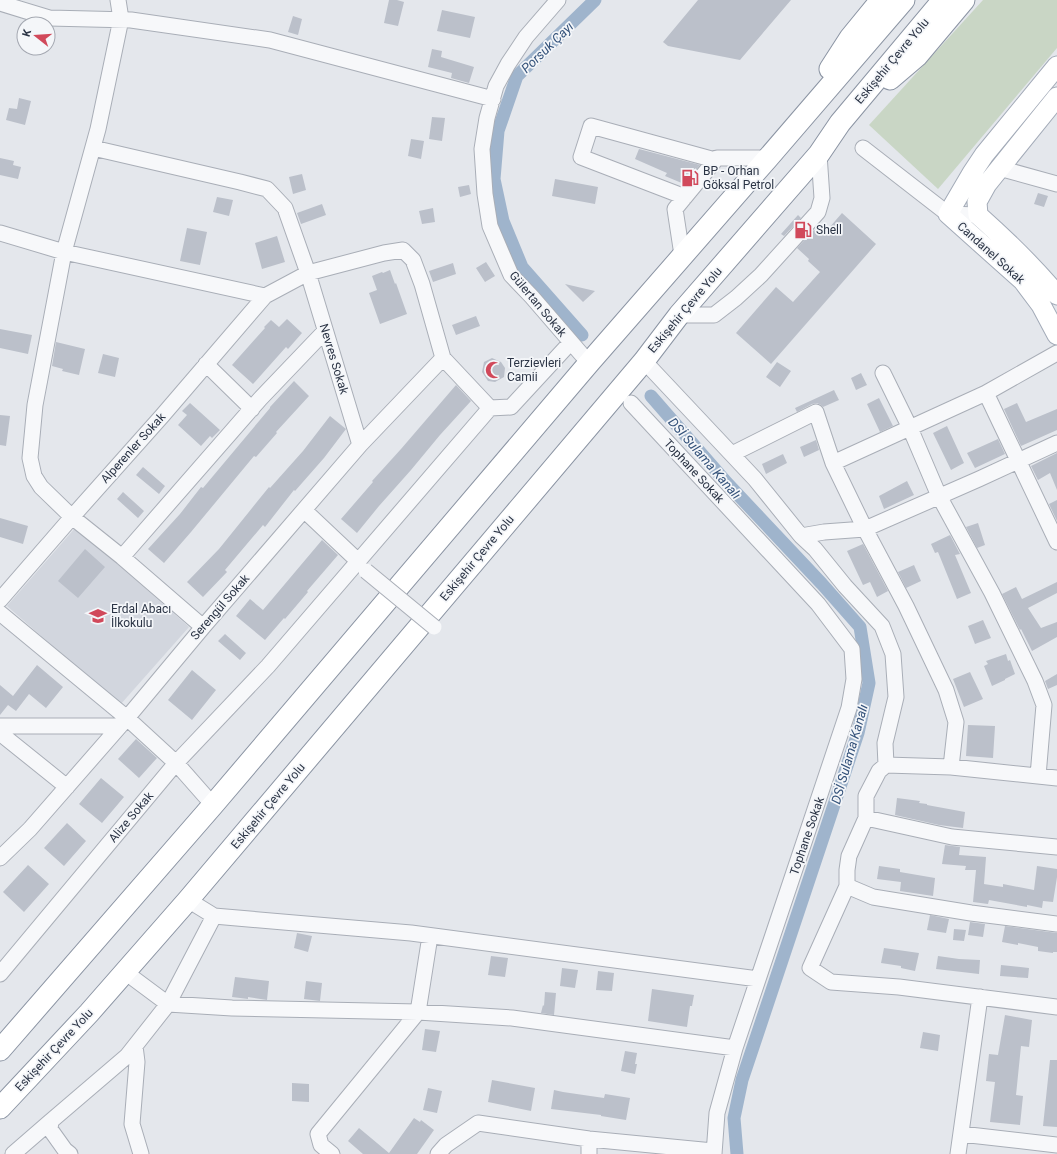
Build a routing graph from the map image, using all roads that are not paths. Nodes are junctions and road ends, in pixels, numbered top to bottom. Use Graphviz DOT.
graph roads {
  1 [pos="118,0"];
  2 [pos="540,0"];
  3 [pos="881,0"];
  4 [pos="904,0"];
  5 [pos="943,0"];
  6 [pos="964,0"];
  7 [pos="557,2"];
  8 [pos="0,3"];
  9 [pos="121,19"];
  10 [pos="1057,66"];
  11 [pos="1057,97"];
  12 [pos="493,98"];
  13 [pos="840,123"];
  14 [pos="787,136"];
  15 [pos="93,148"];
  16 [pos="863,148"];
  17 [pos="819,154"];
  18 [pos="768,158"];
  19 [pos="715,160"];
  20 [pos="999,168"];
  21 [pos="1057,184"];
  22 [pos="685,197"];
  23 [pos="948,214"];
  24 [pos="978,215"];
  25 [pos="0,233"];
  26 [pos="64,252"];
  27 [pos="682,255"];
  28 [pos="308,273"];
  29 [pos="1057,295"];
  30 [pos="265,296"];
  31 [pos="679,315"];
  32 [pos="325,332"];
  33 [pos="1057,335"];
  34 [pos="571,342"];
  35 [pos="1057,352"];
  36 [pos="443,358"];
  37 [pos="644,361"];
  38 [pos="589,363"];
  39 [pos="206,364"];
  40 [pos="883,373"];
  41 [pos="986,393"];
  42 [pos="631,403"];
  43 [pos="490,408"];
  44 [pos="252,409"];
  45 [pos="910,428"];
  46 [pos="1057,443"];
  47 [pos="360,445"];
  48 [pos="732,454"];
  49 [pos="1018,462"];
  50 [pos="833,463"];
  51 [pos="939,496"];
  52 [pos="304,510"];
  53 [pos="72,517"];
  54 [pos="865,529"];
  55 [pos="801,536"];
  56 [pos="1057,542"];
  57 [pos="122,557"];
  58 [pos="362,566"];
  59 [pos="0,600"];
  60 [pos="0,613"];
  61 [pos="434,627"];
  62 [pos="203,628"];
  63 [pos="124,722"];
  64 [pos="0,726"];
  65 [pos="0,733"];
  66 [pos="176,763"];
  67 [pos="886,765"];
  68 [pos="951,767"];
  69 [pos="1038,776"];
  70 [pos="1057,778"];
  71 [pos="67,787"];
  72 [pos="213,805"];
  73 [pos="866,818"];
  74 [pos="1057,847"];
  75 [pos="0,858"];
  76 [pos="847,886"];
  77 [pos="188,900"];
  78 [pos="214,916"];
  79 [pos="1057,924"];
  80 [pos="430,936"];
  81 [pos="125,972"];
  82 [pos="0,974"];
  83 [pos="758,979"];
  84 [pos="980,997"];
  85 [pos="168,1004"];
  86 [pos="1057,1007"];
  87 [pos="418,1012"];
  88 [pos="135,1046"];
  89 [pos="734,1048"];
  90 [pos="0,1050"];
  91 [pos="0,1108"];
  92 [pos="51,1120"];
  93 [pos="961,1134"];
  94 [pos="1057,1145"];
  95 [pos="589,1147"];
  96 [pos="713,1152"];
  97 [pos="13,1154"];
  98 [pos="70,1154"];
  99 [pos="141,1154"];
  100 [pos="332,1154"];
  101 [pos="438,1154"];
  102 [pos="958,1154"];
  1 -- 9 [label="street"];
  2 -- 7 [label="street"];
  3 -- 14 [label="highway"];
  4 -- 14 [label="highway"];
  5 -- 13 [label="highway, Eskişehir Çevre Yolu"];
  6 -- 13 [label="highway"];
  7 -- 12 [label="street, Gülertan Sokak"];
  8 -- 9 [label="street"];
  9 -- 12 [label="street"];
  9 -- 15 [label="street"];
  10 -- 23 [label="main road"];
  11 -- 20 [label="main road"];
  12 -- 34 [label="street, Gülertan Sokak"];
  13 -- 17 [label="highway, Eskişehir Çevre Yolu"];
  14 -- 18 [label="highway"];
  15 -- 26 [label="street"];
  15 -- 28 [label="street, Nevres Sokak"];
  16 -- 23 [label="street, Candanel Sokak"];
  17 -- 31 [label="highway, Eskişehir Çevre Yolu"];
  17 -- 31 [label="street"];
  18 -- 19 [label="street"];
  18 -- 27 [label="highway"];
  19 -- 22 [label="street"];
  19 -- 22 [label="street"];
  20 -- 21 [label="street"];
  20 -- 24 [label="main road"];
  22 -- 27 [label="street"];
  23 -- 24 [label="street, Candanel Sokak"];
  23 -- 33 [label="main road, Candanel Sokak"];
  24 -- 29 [label="main road"];
  25 -- 26 [label="street"];
  26 -- 30 [label="street"];
  26 -- 53 [label="street"];
  27 -- 38 [label="highway"];
  28 -- 30 [label="street"];
  28 -- 32 [label="street, Nevres Sokak"];
  28 -- 36 [label="street"];
  30 -- 39 [label="street, Alperenler Sokak"];
  31 -- 37 [label="highway, Eskişehir Çevre Yolu"];
  32 -- 44 [label="street"];
  32 -- 47 [label="street, Nevres Sokak"];
  34 -- 38 [label="street, Gülertan Sokak"];
  34 -- 43 [label="street"];
  35 -- 41 [label="street"];
  36 -- 43 [label="street"];
  36 -- 47 [label="street, Serengül Sokak"];
  37 -- 48 [label="street"];
  37 -- 77 [label="highway, Eskişehir Çevre Yolu"];
  38 -- 72 [label="highway"];
  39 -- 44 [label="street"];
  39 -- 53 [label="street, Alperenler Sokak"];
  40 -- 45 [label="street"];
  41 -- 45 [label="street"];
  41 -- 49 [label="street"];
  42 -- 83 [label="street, Tophane Sokak"];
  43 -- 58 [label="street, Alize Sokak"];
  44 -- 57 [label="street"];
  45 -- 50 [label="street"];
  45 -- 51 [label="street"];
  46 -- 49 [label="street"];
  47 -- 52 [label="street, Serengül Sokak"];
  48 -- 50 [label="street"];
  48 -- 55 [label="street"];
  49 -- 51 [label="street"];
  49 -- 56 [label="street"];
  50 -- 54 [label="street"];
  51 -- 54 [label="street"];
  51 -- 69 [label="street"];
  52 -- 58 [label="street"];
  52 -- 62 [label="street, Serengül Sokak"];
  53 -- 57 [label="street"];
  53 -- 59 [label="street, Alperenler Sokak"];
  54 -- 55 [label="street"];
  54 -- 68 [label="street"];
  55 -- 67 [label="street"];
  57 -- 62 [label="street"];
  58 -- 61 [label="street, bridge"];
  58 -- 66 [label="street, Alize Sokak"];
  60 -- 63 [label="street"];
  62 -- 63 [label="street, Serengül Sokak"];
  63 -- 64 [label="street"];
  63 -- 66 [label="street"];
  63 -- 71 [label="street, Serengül Sokak"];
  65 -- 71 [label="street"];
  66 -- 72 [label="street"];
  66 -- 82 [label="street, Alize Sokak"];
  67 -- 68 [label="street"];
  67 -- 73 [label="street"];
  68 -- 69 [label="street"];
  69 -- 70 [label="street"];
  71 -- 75 [label="street, Serengül Sokak"];
  72 -- 90 [label="highway"];
  73 -- 74 [label="street"];
  73 -- 76 [label="street"];
  76 -- 79 [label="street"];
  76 -- 84 [label="street"];
  77 -- 78 [label="street"];
  77 -- 81 [label="highway, Eskişehir Çevre Yolu"];
  78 -- 80 [label="street"];
  78 -- 85 [label="street"];
  80 -- 83 [label="street"];
  80 -- 87 [label="street"];
  81 -- 85 [label="street"];
  81 -- 91 [label="highway, Eskişehir Çevre Yolu"];
  83 -- 89 [label="street, Tophane Sokak"];
  84 -- 86 [label="street"];
  84 -- 93 [label="street"];
  85 -- 87 [label="street"];
  85 -- 88 [label="street"];
  87 -- 89 [label="street"];
  87 -- 100 [label="street"];
  88 -- 92 [label="street"];
  88 -- 99 [label="street"];
  89 -- 96 [label="street, Tophane Sokak"];
  92 -- 97 [label="street"];
  92 -- 98 [label="street"];
  93 -- 94 [label="street"];
  93 -- 102 [label="street"];
  95 -- 96 [label="street"];
  95 -- 101 [label="street"];
}
